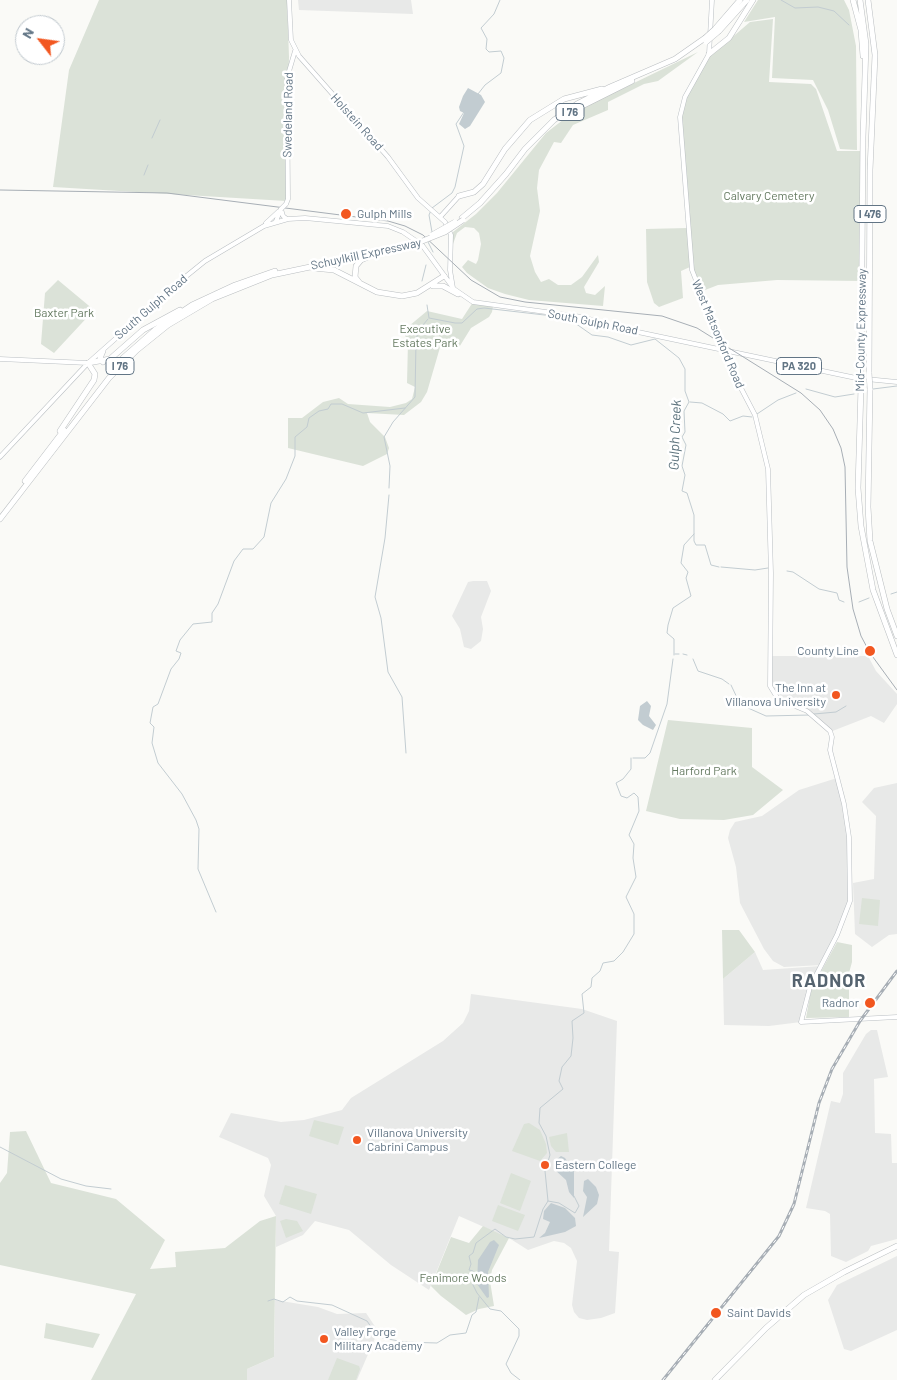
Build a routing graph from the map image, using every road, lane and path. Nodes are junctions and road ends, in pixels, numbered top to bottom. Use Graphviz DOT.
graph roads {
  1 [pos="289,0"];
  2 [pos="712,0"];
  3 [pos="738,0"];
  4 [pos="747,0"];
  5 [pos="753,0"];
  6 [pos="852,0"];
  7 [pos="860,0"];
  8 [pos="868,0"];
  9 [pos="717,29"];
  10 [pos="710,43"];
  11 [pos="295,51"];
  12 [pos="709,54"];
  13 [pos="610,87"];
  14 [pos="863,128"];
  15 [pos="465,190"];
  16 [pos="470,193"];
  17 [pos="459,196"];
  18 [pos="281,209"];
  19 [pos="276,214"];
  20 [pos="441,216"];
  21 [pos="288,219"];
  22 [pos="463,219"];
  23 [pos="276,221"];
  24 [pos="264,226"];
  25 [pos="410,245"];
  26 [pos="391,251"];
  27 [pos="437,265"];
  28 [pos="450,268"];
  29 [pos="288,271"];
  30 [pos="444,276"];
  31 [pos="430,286"];
  32 [pos="456,292"];
  33 [pos="192,305"];
  34 [pos="712,347"];
  35 [pos="723,349"];
  36 [pos="103,350"];
  37 [pos="726,356"];
  38 [pos="0,359"];
  39 [pos="103,362"];
  40 [pos="88,363"];
  41 [pos="897,382"];
  42 [pos="45,454"];
  43 [pos="0,457"];
  44 [pos="0,514"];
  45 [pos="0,519"];
  46 [pos="897,636"];
  47 [pos="897,655"];
  48 [pos="803,1013"];
  49 [pos="897,1017"];
  50 [pos="816,1022"];
  51 [pos="897,1247"];
  52 [pos="715,1380"];
  1 -- 11 [label="main road"];
  2 -- 10 [label="main road"];
  3 -- 9 [label="highway, Schuylkill Expressway / I 76"];
  4 -- 9 [label="highway, Schuylkill Expressway / I 76"];
  5 -- 10 [label="highway"];
  6 -- 14 [label="highway"];
  7 -- 14 [label="highway, Mid-County Expressway / I 476"];
  8 -- 46 [label="highway, Mid-County Expressway / I 476, bridge"];
  9 -- 10 [label="highway, Schuylkill Expressway / I 76, bridge"];
  10 -- 12 [label="highway"];
  10 -- 13 [label="highway, Schuylkill Expressway / I 76"];
  10 -- 22 [label="highway, Schuylkill Expressway / I 76"];
  11 -- 18 [label="main road, Swedeland Road, bridge"];
  11 -- 20 [label="main road, Holstein Road"];
  12 -- 35 [label="main road, West Matsonford Road"];
  13 -- 16 [label="highway"];
  13 -- 22 [label="highway, Schuylkill Expressway / I 76"];
  14 -- 47 [label="highway, Mid-County Expressway / I 476, bridge"];
  15 -- 16 [label="highway"];
  16 -- 17 [label="highway"];
  17 -- 20 [label="main road"];
  18 -- 19 [label="main road"];
  18 -- 21 [label="main road"];
  18 -- 23 [label="main road, Swedeland Road"];
  19 -- 23 [label="main road"];
  19 -- 24 [label="main road"];
  20 -- 28 [label="main road"];
  21 -- 23 [label="main road, South Gulph Road"];
  21 -- 27 [label="main road, South Gulph Road"];
  22 -- 25 [label="highway, Schuylkill Expressway / I 76, bridge"];
  23 -- 24 [label="main road, South Gulph Road"];
  24 -- 36 [label="main road, South Gulph Road"];
  25 -- 26 [label="highway, Schuylkill Expressway / I 76"];
  25 -- 33 [label="highway, Schuylkill Expressway / I 76"];
  26 -- 29 [label="highway, Schuylkill Expressway / I 76"];
  26 -- 30 [label="highway"];
  27 -- 28 [label="main road"];
  27 -- 30 [label="main road"];
  28 -- 30 [label="main road"];
  28 -- 32 [label="main road"];
  29 -- 31 [label="highway"];
  29 -- 45 [label="highway, Schuylkill Expressway / I 76"];
  30 -- 31 [label="highway"];
  30 -- 32 [label="main road"];
  31 -- 32 [label="highway"];
  32 -- 34 [label="main road, South Gulph Road / PA 320"];
  33 -- 39 [label="highway"];
  33 -- 42 [label="highway, Schuylkill Expressway / I 76"];
  34 -- 35 [label="main road, South Gulph Road / PA 320"];
  34 -- 37 [label="main road"];
  35 -- 37 [label="main road, West Matsonford Road"];
  35 -- 41 [label="main road, PA 320"];
  36 -- 39 [label="highway"];
  36 -- 40 [label="main road, South Gulph Road"];
  37 -- 48 [label="main road, West Matsonford Road"];
  38 -- 40 [label="main road"];
  39 -- 40 [label="highway"];
  40 -- 42 [label="highway"];
  40 -- 43 [label="main road, South Gulph Road"];
  42 -- 44 [label="highway, Schuylkill Expressway / I 76"];
  48 -- 50 [label="main road"];
  48 -- 50 [label="main road, West Matsonford Road"];
  49 -- 50 [label="main road"];
  51 -- 52 [label="highway"];
}
